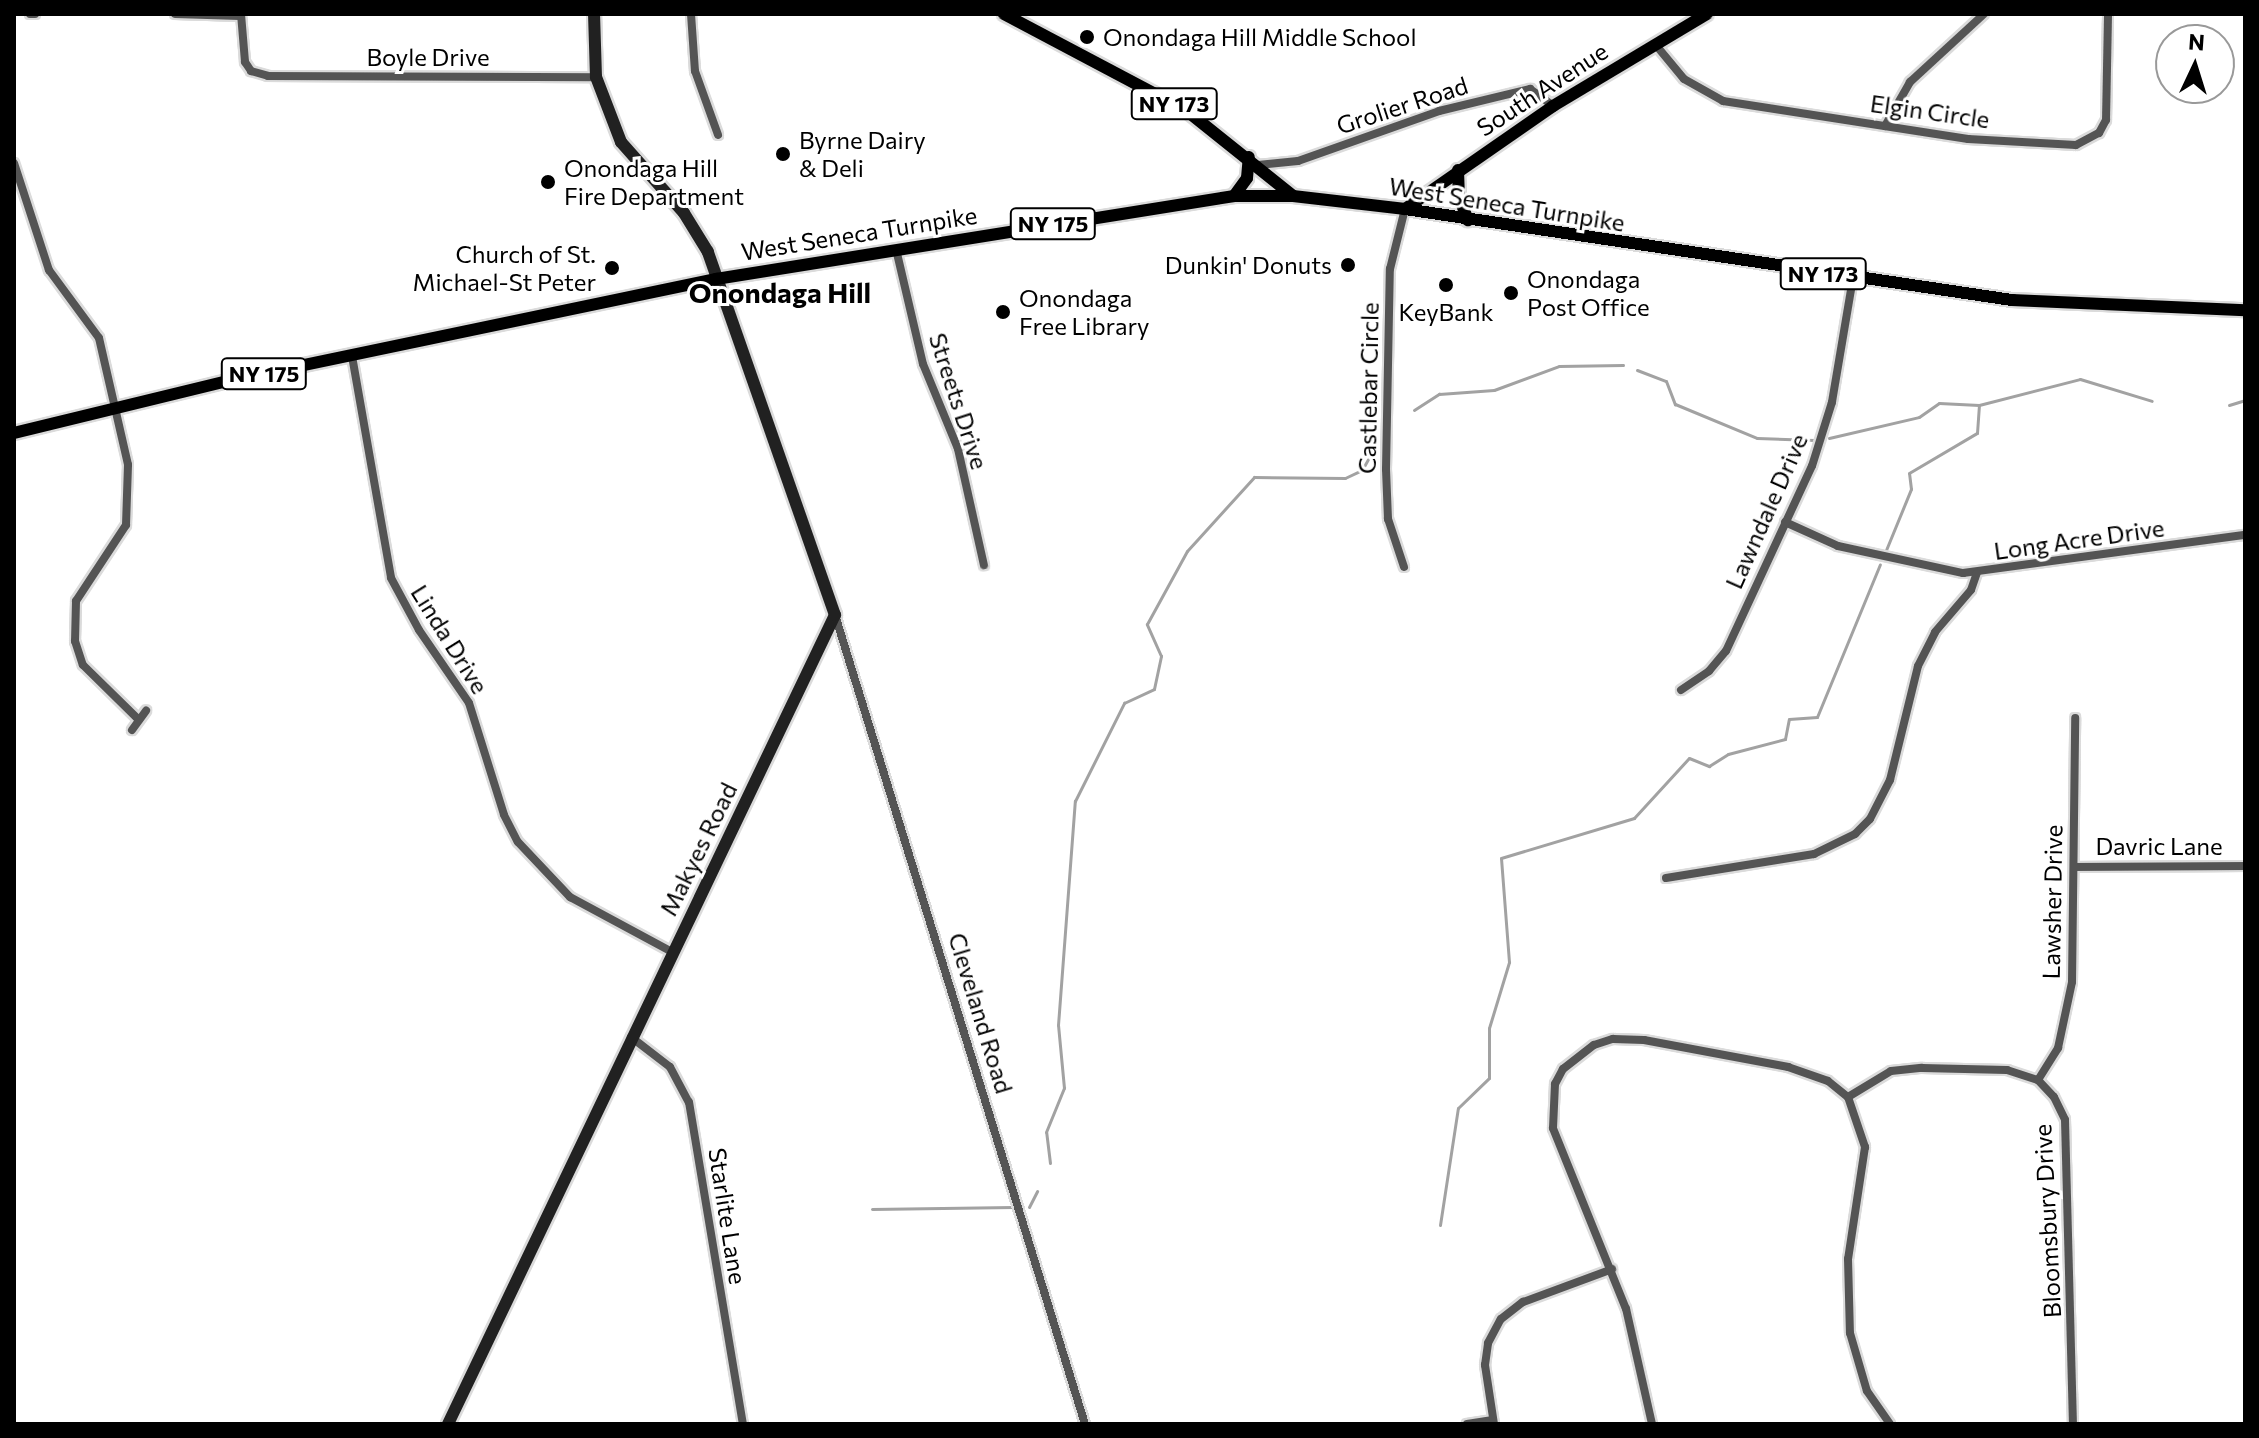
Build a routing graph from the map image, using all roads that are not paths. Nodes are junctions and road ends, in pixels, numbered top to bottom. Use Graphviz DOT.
graph roads {
  1 [pos="175,14"];
  2 [pos="594,14"];
  3 [pos="691,14"];
  4 [pos="1004,14"];
  5 [pos="1707,14"];
  6 [pos="1984,14"];
  7 [pos="2108,14"];
  8 [pos="241,15"];
  9 [pos="1655,44"];
  10 [pos="596,77"];
  11 [pos="1553,106"];
  12 [pos="1885,126"];
  13 [pos="718,135"];
  14 [pos="1253,161"];
  15 [pos="14,163"];
  16 [pos="1458,170"];
  17 [pos="1234,196"];
  18 [pos="1293,196"];
  19 [pos="1405,209"];
  20 [pos="1468,220"];
  21 [pos="896,249"];
  22 [pos="1853,278"];
  23 [pos="716,279"];
  24 [pos="2245,310"];
  25 [pos="352,356"];
  26 [pos="113,409"];
  27 [pos="14,433"];
  28 [pos="1785,522"];
  29 [pos="2245,535"];
  30 [pos="984,565"];
  31 [pos="1404,567"];
  32 [pos="1977,573"];
  33 [pos="835,615"];
  34 [pos="1681,690"];
  35 [pos="146,711"];
  36 [pos="2075,718"];
  37 [pos="139,720"];
  38 [pos="132,730"];
  39 [pos="2245,866"];
  40 [pos="2074,867"];
  41 [pos="1666,878"];
  42 [pos="672,952"];
  43 [pos="631,1037"];
  44 [pos="2038,1080"];
  45 [pos="1848,1097"];
  46 [pos="1612,1269"];
  47 [pos="1494,1422"];
  48 [pos="448,1424"];
  49 [pos="743,1424"];
  50 [pos="1085,1424"];
  51 [pos="1467,1424"];
  52 [pos="1652,1424"];
  53 [pos="1890,1424"];
  54 [pos="2073,1424"];
  1 -- 8 [label="street"];
  2 -- 10 [label="street"];
  3 -- 13 [label="street"];
  4 -- 14 [label="main road, NY 173"];
  5 -- 9 [label="main road, South Avenue"];
  6 -- 12 [label="street"];
  7 -- 12 [label="street, Elgin Circle"];
  8 -- 10 [label="street, Boyle Drive"];
  9 -- 11 [label="main road, South Avenue"];
  9 -- 12 [label="street, Elgin Circle"];
  10 -- 23 [label="street"];
  11 -- 14 [label="street, Grolier Road"];
  11 -- 16 [label="main road, South Avenue"];
  14 -- 17 [label="main road"];
  14 -- 18 [label="main road, NY 173"];
  15 -- 26 [label="street"];
  16 -- 19 [label="main road, South Avenue"];
  16 -- 20 [label="main road"];
  17 -- 18 [label="main road, West Seneca Turnpike / NY 175"];
  17 -- 21 [label="main road, West Seneca Turnpike / NY 175"];
  18 -- 19 [label="main road, West Seneca Turnpike / NY 173"];
  19 -- 20 [label="main road, West Seneca Turnpike / NY 173"];
  19 -- 31 [label="street, Castlebar Circle"];
  20 -- 22 [label="main road, West Seneca Turnpike / NY 173"];
  21 -- 23 [label="main road, West Seneca Turnpike / NY 175"];
  21 -- 30 [label="street, Streets Drive"];
  22 -- 24 [label="main road, West Seneca Turnpike / NY 173"];
  22 -- 28 [label="street, Lawndale Drive"];
  23 -- 25 [label="main road, West Seneca Turnpike / NY 175"];
  23 -- 33 [label="street"];
  25 -- 26 [label="main road, West Seneca Turnpike / NY 175"];
  25 -- 42 [label="street, Linda Drive"];
  26 -- 27 [label="main road, West Seneca Turnpike / NY 175"];
  26 -- 37 [label="street"];
  28 -- 32 [label="street"];
  28 -- 34 [label="street, Lawndale Drive"];
  29 -- 32 [label="street, Long Acre Drive"];
  32 -- 41 [label="street, Long Acre Drive"];
  33 -- 42 [label="street, Makyes Road"];
  33 -- 50 [label="street, Cleveland Road"];
  35 -- 37 [label="street"];
  36 -- 40 [label="street, Lawsher Drive"];
  37 -- 38 [label="street"];
  39 -- 40 [label="street, Davric Lane"];
  40 -- 44 [label="street, Lawsher Drive"];
  42 -- 43 [label="street, Makyes Road"];
  43 -- 48 [label="street, Makyes Road"];
  43 -- 49 [label="street, Starlite Lane"];
  44 -- 45 [label="street"];
  44 -- 54 [label="street, Bloomsbury Drive"];
  45 -- 46 [label="street"];
  45 -- 53 [label="street"];
  46 -- 47 [label="street"];
  46 -- 52 [label="street"];
  47 -- 51 [label="street"];
}
